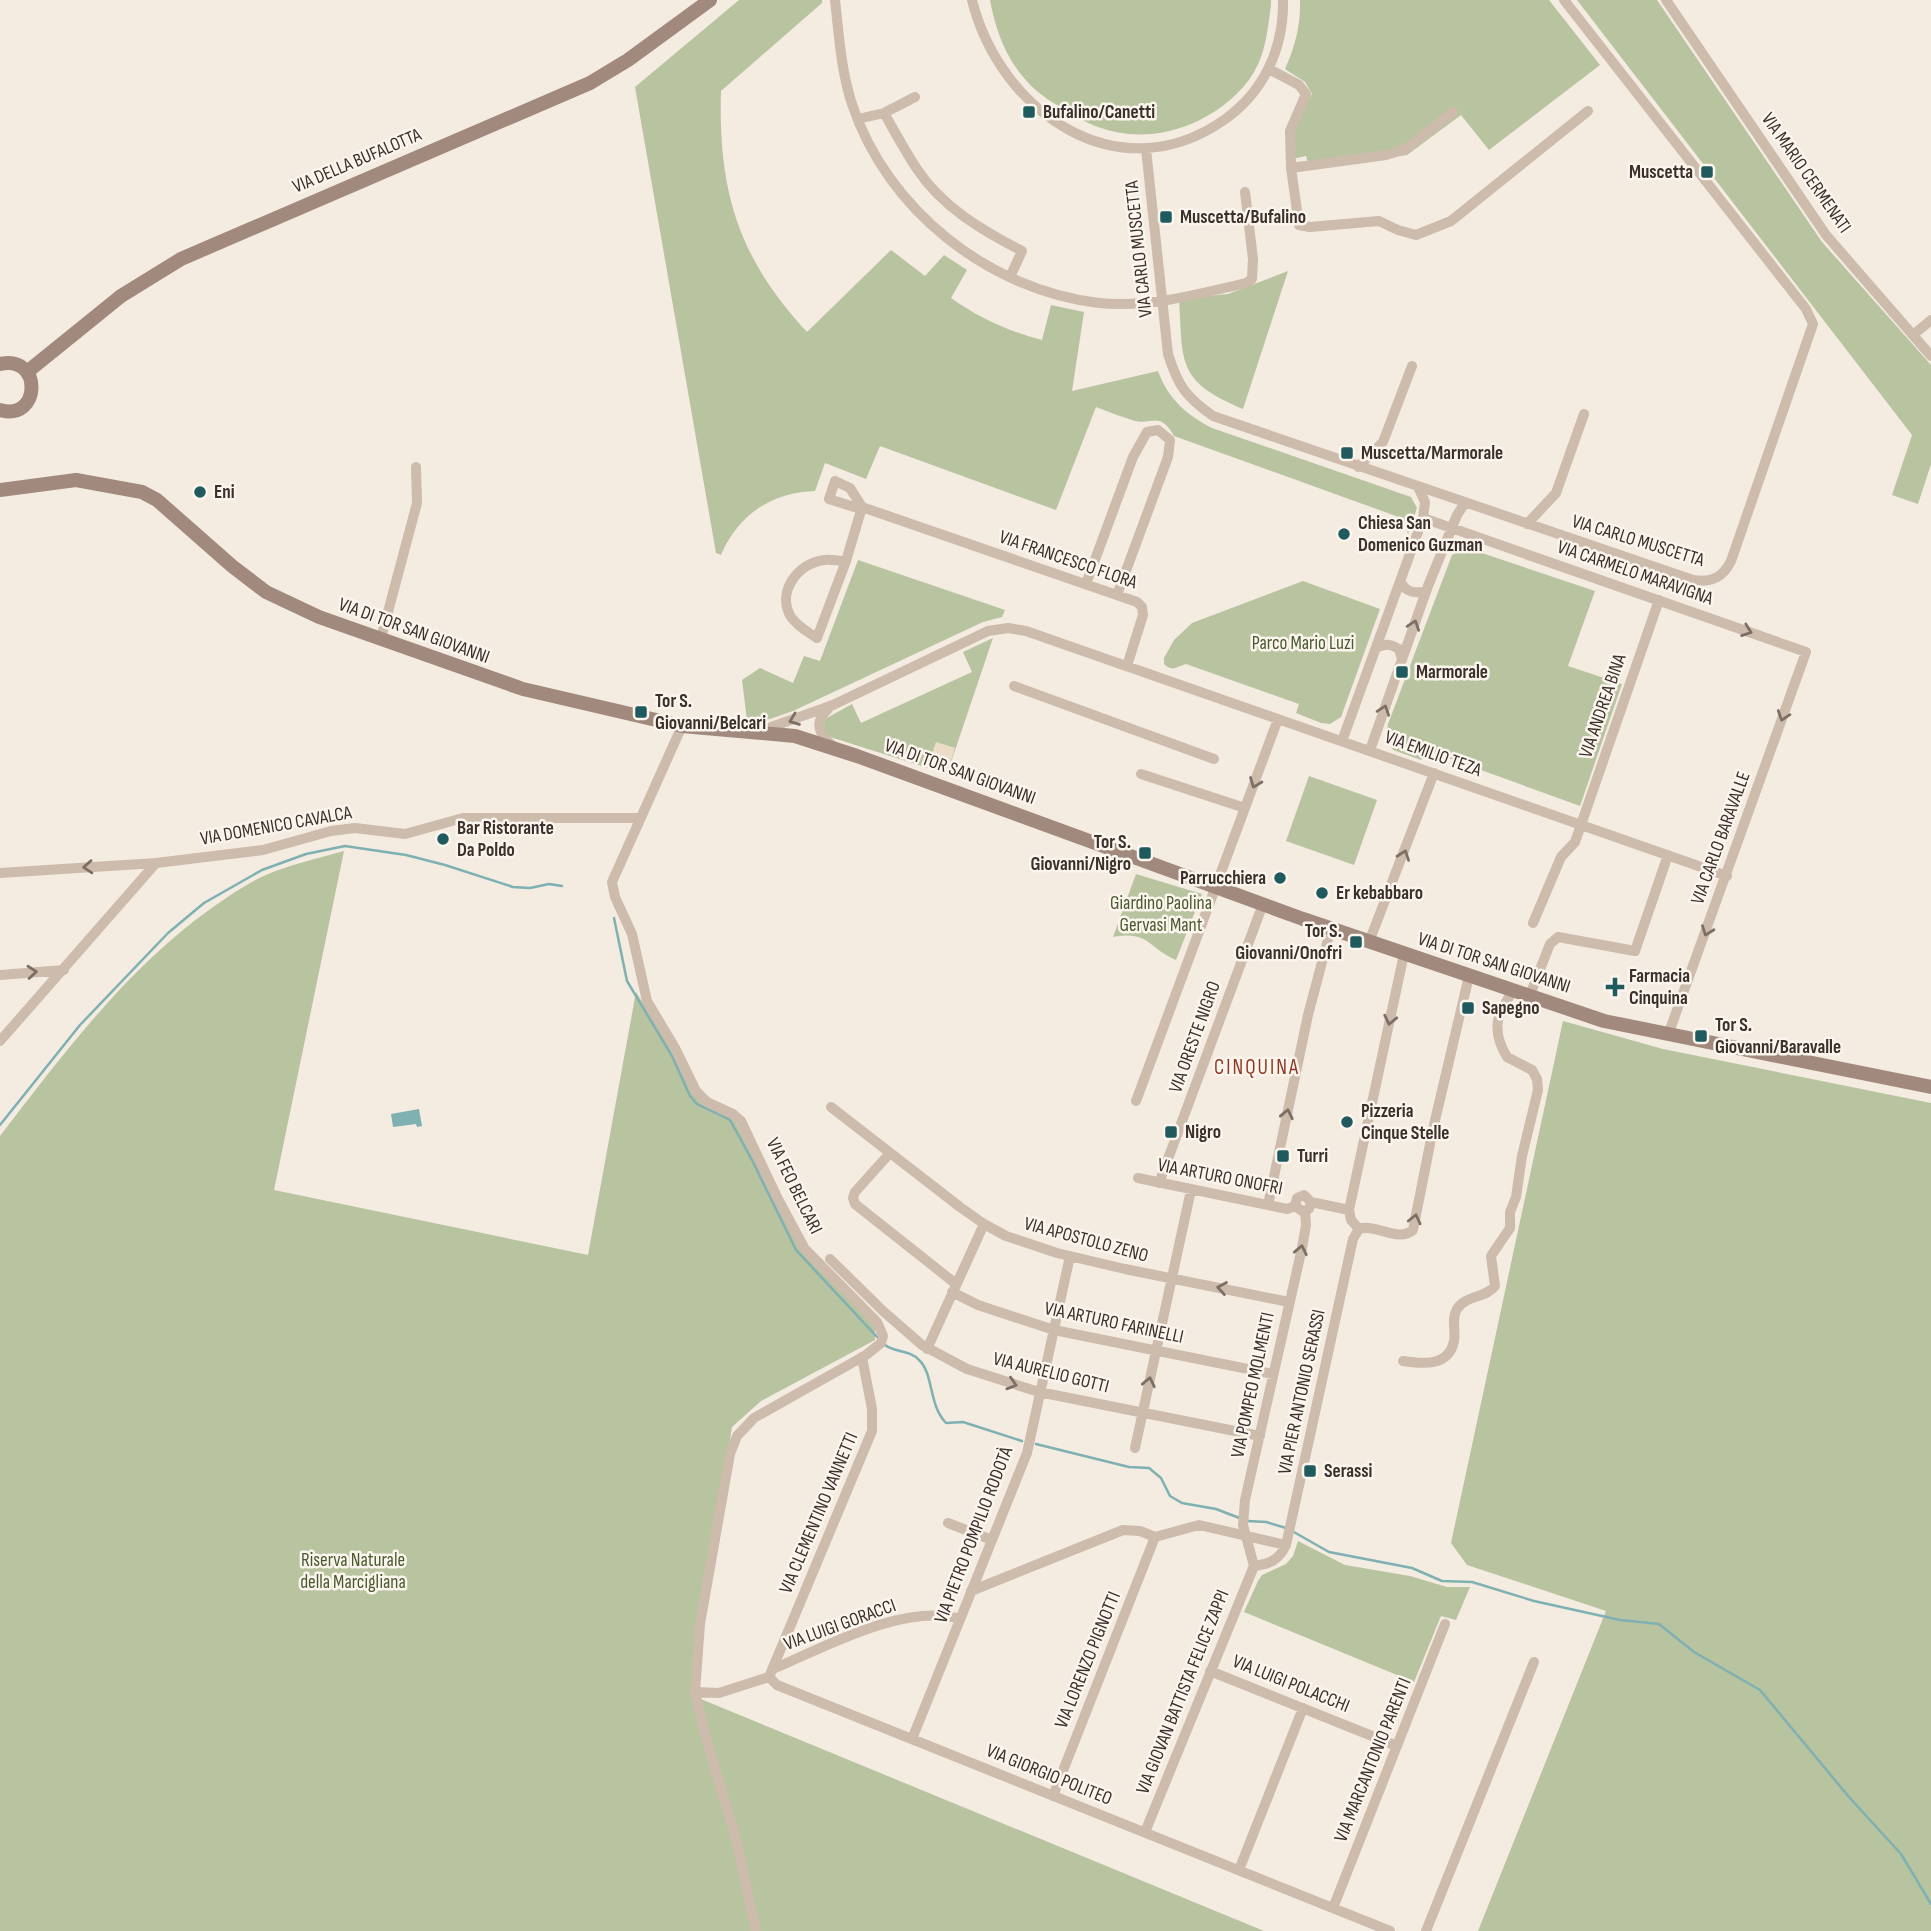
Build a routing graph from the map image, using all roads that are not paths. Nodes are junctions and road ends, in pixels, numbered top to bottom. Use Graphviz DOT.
graph roads {
  1 [pos="710,0"];
  2 [pos="835,0"];
  3 [pos="972,0"];
  4 [pos="1283,0"];
  5 [pos="1564,0"];
  6 [pos="1666,0"];
  7 [pos="1269,69"];
  8 [pos="915,97"];
  9 [pos="1588,111"];
  10 [pos="1453,112"];
  11 [pos="884,113"];
  12 [pos="858,119"];
  13 [pos="1146,149"];
  14 [pos="1291,168"];
  15 [pos="1245,192"];
  16 [pos="1010,277"];
  17 [pos="1162,302"];
  18 [pos="1931,320"];
  19 [pos="1913,335"];
  20 [pos="1931,356"];
  21 [pos="0,364"];
  22 [pos="1412,366"];
  23 [pos="27,372"];
  24 [pos="0,410"];
  25 [pos="1584,414"];
  26 [pos="416,467"];
  27 [pos="1359,467"];
  28 [pos="1418,487"];
  29 [pos="0,490"];
  30 [pos="1446,497"];
  31 [pos="1465,503"];
  32 [pos="1423,517"];
  33 [pos="1527,524"];
  34 [pos="1452,528"];
  35 [pos="846,561"];
  36 [pos="1401,582"];
  37 [pos="1086,584"];
  38 [pos="1426,592"];
  39 [pos="1117,595"];
  40 [pos="1659,600"];
  41 [pos="381,638"];
  42 [pos="1376,648"];
  43 [pos="1806,652"];
  44 [pos="1402,659"];
  45 [pos="1127,666"];
  46 [pos="1014,686"];
  47 [pos="832,705"];
  48 [pos="1279,719"];
  49 [pos="682,726"];
  50 [pos="754,733"];
  51 [pos="1342,741"];
  52 [pos="837,749"];
  53 [pos="1370,750"];
  54 [pos="1214,759"];
  55 [pos="1434,773"];
  56 [pos="1141,775"];
  57 [pos="1245,808"];
  58 [pos="639,818"];
  59 [pos="1580,825"];
  60 [pos="1668,856"];
  61 [pos="156,863"];
  62 [pos="0,873"];
  63 [pos="1727,876"];
  64 [pos="1216,886"];
  65 [pos="1263,904"];
  66 [pos="1533,923"];
  67 [pos="1331,928"];
  68 [pos="1369,942"];
  69 [pos="1404,954"];
  70 [pos="64,970"];
  71 [pos="0,975"];
  72 [pos="1469,976"];
  73 [pos="1514,990"];
  74 [pos="1530,995"];
  75 [pos="1668,1035"];
  76 [pos="0,1041"];
  77 [pos="1931,1087"];
  78 [pos="1136,1101"];
  79 [pos="831,1107"];
  80 [pos="890,1153"];
  81 [pos="1138,1178"];
  82 [pos="1160,1183"];
  83 [pos="1191,1190"];
  84 [pos="1268,1205"];
  85 [pos="1304,1207"];
  86 [pos="1349,1210"];
  87 [pos="984,1224"];
  88 [pos="1359,1229"];
  89 [pos="1070,1256"];
  90 [pos="830,1259"];
  91 [pos="1171,1279"];
  92 [pos="954,1288"];
  93 [pos="1289,1302"];
  94 [pos="879,1315"];
  95 [pos="1054,1330"];
  96 [pos="927,1349"];
  97 [pos="1156,1350"];
  98 [pos="862,1357"];
  99 [pos="1403,1361"];
  100 [pos="1273,1374"];
  101 [pos="1039,1392"];
  102 [pos="1142,1413"];
  103 [pos="1260,1436"];
  104 [pos="1135,1448"];
  105 [pos="948,1523"];
  106 [pos="1246,1535"];
  107 [pos="1155,1537"];
  108 [pos="992,1540"];
  109 [pos="1287,1540"];
  110 [pos="1254,1566"];
  111 [pos="971,1591"];
  112 [pos="960,1619"];
  113 [pos="1446,1624"];
  114 [pos="1534,1662"];
  115 [pos="1210,1671"];
  116 [pos="771,1673"];
  117 [pos="695,1692"];
  118 [pos="1303,1708"];
  119 [pos="912,1739"];
  120 [pos="1397,1746"];
  121 [pos="1053,1796"];
  122 [pos="1145,1832"];
  123 [pos="1239,1870"];
  124 [pos="1333,1908"];
  125 [pos="756,1931"];
  126 [pos="1390,1931"];
  127 [pos="1426,1931"];
  1 -- 23 [label="street, VIA DELLA BUFALOTTA"];
  2 -- 12 [label="street"];
  3 -- 13 [label="street"];
  4 -- 7 [label="street"];
  5 -- 33 [label="street, VIA CARLO MUSCETTA"];
  6 -- 19 [label="street, VIA MARIO CERMENATI"];
  7 -- 13 [label="street"];
  7 -- 14 [label="street"];
  8 -- 11 [label="street"];
  9 -- 14 [label="street"];
  10 -- 14 [label="street"];
  11 -- 12 [label="street"];
  11 -- 16 [label="street"];
  12 -- 16 [label="street"];
  13 -- 17 [label="street, VIA CARLO MUSCETTA"];
  15 -- 17 [label="street"];
  16 -- 17 [label="street"];
  17 -- 27 [label="street, VIA CARLO MUSCETTA"];
  18 -- 19 [label="street"];
  19 -- 20 [label="street, VIA MARIO CERMENATI"];
  21 -- 23 [label="street"];
  22 -- 27 [label="street"];
  23 -- 24 [label="street"];
  25 -- 33 [label="street"];
  26 -- 41 [label="street"];
  27 -- 28 [label="street, VIA CARLO MUSCETTA"];
  28 -- 30 [label="street, VIA CARLO MUSCETTA"];
  28 -- 32 [label="street"];
  29 -- 41 [label="street, VIA DI TOR SAN GIOVANNI"];
  30 -- 31 [label="street, VIA CARLO MUSCETTA"];
  30 -- 32 [label="street"];
  30 -- 34 [label="street"];
  31 -- 33 [label="street, VIA CARLO MUSCETTA"];
  31 -- 34 [label="street"];
  32 -- 34 [label="street, VIA CARMELO MARAVIGNA"];
  32 -- 36 [label="street"];
  34 -- 38 [label="street"];
  34 -- 40 [label="street, VIA CARMELO MARAVIGNA"];
  35 -- 35 [label="street"];
  35 -- 37 [label="street, VIA FRANCESCO FLORA"];
  36 -- 38 [label="street"];
  36 -- 42 [label="street"];
  37 -- 39 [label="street, VIA FRANCESCO FLORA"];
  37 -- 39 [label="street"];
  44 -- 38 [label="street, one-way"];
  39 -- 45 [label="street, VIA FRANCESCO FLORA"];
  40 -- 43 [label="street, VIA CARMELO MARAVIGNA, one-way"];
  40 -- 59 [label="street, VIA ANDREA BINA"];
  41 -- 49 [label="street, VIA DI TOR SAN GIOVANNI"];
  42 -- 44 [label="street"];
  42 -- 51 [label="street"];
  43 -- 63 [label="street, VIA CARLO BARAVALLE, one-way"];
  53 -- 44 [label="street, one-way"];
  45 -- 47 [label="street"];
  45 -- 48 [label="street, VIA EMILIO TEZA"];
  46 -- 54 [label="street"];
  47 -- 50 [label="street, one-way"];
  47 -- 52 [label="street"];
  48 -- 51 [label="street, VIA EMILIO TEZA"];
  48 -- 57 [label="street, one-way"];
  49 -- 50 [label="street, VIA DI TOR SAN GIOVANNI"];
  49 -- 58 [label="street, VIA FEO BELCARI"];
  50 -- 52 [label="street, VIA DI TOR SAN GIOVANNI"];
  51 -- 53 [label="street, VIA EMILIO TEZA"];
  52 -- 64 [label="street, VIA DI TOR SAN GIOVANNI"];
  53 -- 55 [label="street, VIA EMILIO TEZA"];
  55 -- 59 [label="street, VIA EMILIO TEZA"];
  68 -- 55 [label="street, one-way"];
  56 -- 57 [label="street"];
  57 -- 64 [label="street"];
  58 -- 61 [label="street, VIA DOMENICO CAVALCA"];
  58 -- 94 [label="street, VIA FEO BELCARI"];
  59 -- 60 [label="street, VIA EMILIO TEZA"];
  59 -- 66 [label="street, VIA ANDREA BINA"];
  60 -- 63 [label="street, VIA EMILIO TEZA"];
  60 -- 74 [label="street"];
  61 -- 62 [label="street, VIA DOMENICO CAVALCA, one-way"];
  61 -- 70 [label="street"];
  63 -- 75 [label="street, VIA CARLO BARAVALLE, one-way"];
  64 -- 65 [label="street, VIA DI TOR SAN GIOVANNI"];
  64 -- 78 [label="street"];
  65 -- 67 [label="street, VIA DI TOR SAN GIOVANNI"];
  65 -- 82 [label="street, VIA ORESTE NIGRO"];
  67 -- 68 [label="street, VIA DI TOR SAN GIOVANNI"];
  84 -- 67 [label="street, one-way"];
  68 -- 69 [label="street, VIA DI TOR SAN GIOVANNI"];
  69 -- 72 [label="street, VIA DI TOR SAN GIOVANNI"];
  69 -- 86 [label="street, one-way"];
  71 -- 70 [label="street, one-way"];
  70 -- 76 [label="street"];
  72 -- 73 [label="street, VIA DI TOR SAN GIOVANNI"];
  88 -- 72 [label="street, one-way"];
  73 -- 74 [label="street, VIA DI TOR SAN GIOVANNI"];
  73 -- 99 [label="street"];
  74 -- 75 [label="street, VIA DI TOR SAN GIOVANNI"];
  75 -- 77 [label="street, VIA DI TOR SAN GIOVANNI"];
  79 -- 80 [label="street, VIA APOSTOLO ZENO"];
  80 -- 87 [label="street, VIA APOSTOLO ZENO"];
  80 -- 92 [label="street, VIA ARTURO FARINELLI"];
  81 -- 82 [label="street, VIA ARTURO ONOFRI"];
  82 -- 83 [label="street, VIA ARTURO ONOFRI"];
  83 -- 84 [label="street, VIA ARTURO ONOFRI"];
  83 -- 91 [label="street"];
  84 -- 85 [label="street, VIA ARTURO ONOFRI"];
  85 -- 86 [label="street, VIA ARTURO ONOFRI"];
  93 -- 85 [label="street, VIA POMPEO MOLMENTI, one-way"];
  86 -- 88 [label="street"];
  87 -- 89 [label="street, VIA APOSTOLO ZENO"];
  87 -- 92 [label="street"];
  88 -- 109 [label="street, VIA PIER ANTONIO SERASSI"];
  89 -- 91 [label="street, VIA APOSTOLO ZENO"];
  89 -- 95 [label="street, VIA PIETRO POMPILIO RODOTÀ"];
  90 -- 94 [label="street, VIA AURELIO GOTTI"];
  93 -- 91 [label="street, VIA APOSTOLO ZENO, one-way"];
  91 -- 97 [label="street"];
  92 -- 95 [label="street, VIA ARTURO FARINELLI"];
  92 -- 96 [label="street"];
  93 -- 100 [label="street, VIA POMPEO MOLMENTI"];
  94 -- 96 [label="street, VIA AURELIO GOTTI"];
  94 -- 98 [label="street"];
  95 -- 97 [label="street, VIA ARTURO FARINELLI"];
  95 -- 101 [label="street, VIA PIETRO POMPILIO RODOTÀ"];
  96 -- 101 [label="street, VIA AURELIO GOTTI, one-way"];
  97 -- 100 [label="street, VIA ARTURO FARINELLI"];
  102 -- 97 [label="street, one-way"];
  98 -- 116 [label="street, VIA CLEMENTINO VANNETTI"];
  98 -- 117 [label="street"];
  100 -- 103 [label="street, VIA POMPEO MOLMENTI"];
  101 -- 102 [label="street, VIA AURELIO GOTTI"];
  101 -- 108 [label="street, VIA PIETRO POMPILIO RODOTÀ"];
  102 -- 103 [label="street, VIA AURELIO GOTTI"];
  102 -- 104 [label="street"];
  103 -- 106 [label="street, VIA POMPEO MOLMENTI"];
  105 -- 108 [label="street"];
  106 -- 107 [label="street"];
  106 -- 109 [label="street"];
  106 -- 110 [label="street, VIA POMPEO MOLMENTI"];
  107 -- 111 [label="street"];
  107 -- 121 [label="street, VIA LORENZO PIGNOTTI"];
  108 -- 111 [label="street, VIA PIETRO POMPILIO RODOTÀ"];
  109 -- 110 [label="street"];
  110 -- 115 [label="street, VIA GIOVAN BATTISTA FELICE ZAPPI"];
  111 -- 112 [label="street, VIA PIETRO POMPILIO RODOTÀ"];
  112 -- 116 [label="street, VIA LUIGI GORACCI"];
  112 -- 119 [label="street, VIA PIETRO POMPILIO RODOTÀ"];
  113 -- 120 [label="street, VIA MARCANTONIO PARENTI"];
  114 -- 127 [label="street"];
  115 -- 118 [label="street, VIA LUIGI POLACCHI"];
  115 -- 122 [label="street, VIA GIOVAN BATTISTA FELICE ZAPPI"];
  116 -- 117 [label="street"];
  116 -- 119 [label="street, VIA GIORGIO POLITEO"];
  117 -- 125 [label="street"];
  118 -- 120 [label="street, VIA LUIGI POLACCHI"];
  118 -- 123 [label="street"];
  119 -- 121 [label="street, VIA GIORGIO POLITEO"];
  120 -- 124 [label="street, VIA MARCANTONIO PARENTI"];
  121 -- 122 [label="street, VIA GIORGIO POLITEO"];
  122 -- 123 [label="street, VIA GIORGIO POLITEO"];
  123 -- 124 [label="street, VIA GIORGIO POLITEO"];
  124 -- 126 [label="street, VIA GIORGIO POLITEO"];
}
